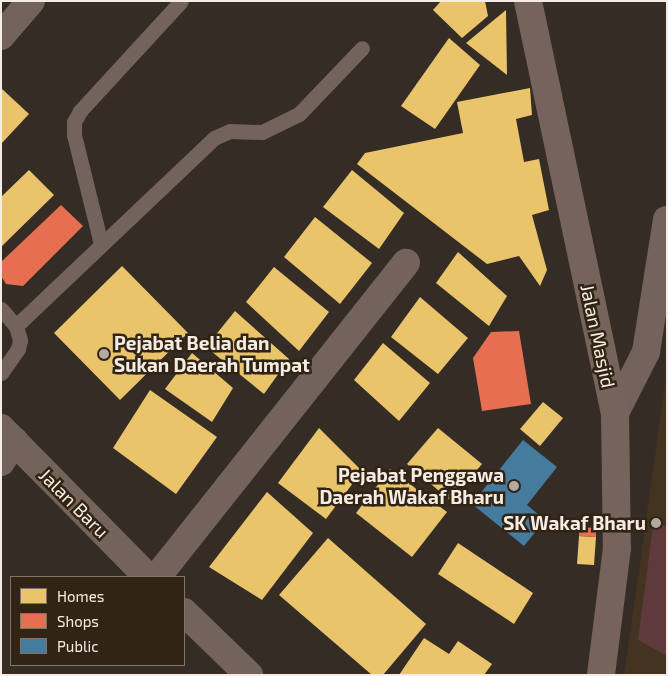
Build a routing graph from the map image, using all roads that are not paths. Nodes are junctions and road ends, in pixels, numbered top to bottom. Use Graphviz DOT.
graph roads {
  1 [pos="31,1"];
  2 [pos="180,1"];
  3 [pos="534,4"];
  4 [pos="1,36"];
  5 [pos="362,48"];
  6 [pos="667,220"];
  7 [pos="101,244"];
  8 [pos="406,263"];
  9 [pos="1,309"];
  10 [pos="16,326"];
  11 [pos="1,373"];
  12 [pos="615,413"];
  13 [pos="5,444"];
  14 [pos="147,576"];
  15 [pos="158,576"];
  16 [pos="185,613"];
  17 [pos="249,675"];
  18 [pos="601,675"];
  1 -- 4 [label="street"];
  2 -- 7 [label="lane"];
  3 -- 12 [label="street, Jalan Masjid"];
  5 -- 7 [label="lane"];
  6 -- 12 [label="street"];
  7 -- 10 [label="lane"];
  8 -- 15 [label="street"];
  9 -- 10 [label="lane"];
  10 -- 11 [label="lane"];
  12 -- 18 [label="street, Jalan Masjid"];
  13 -- 14 [label="main road, Jalan Baru"];
  16 -- 17 [label="main road"];
}
